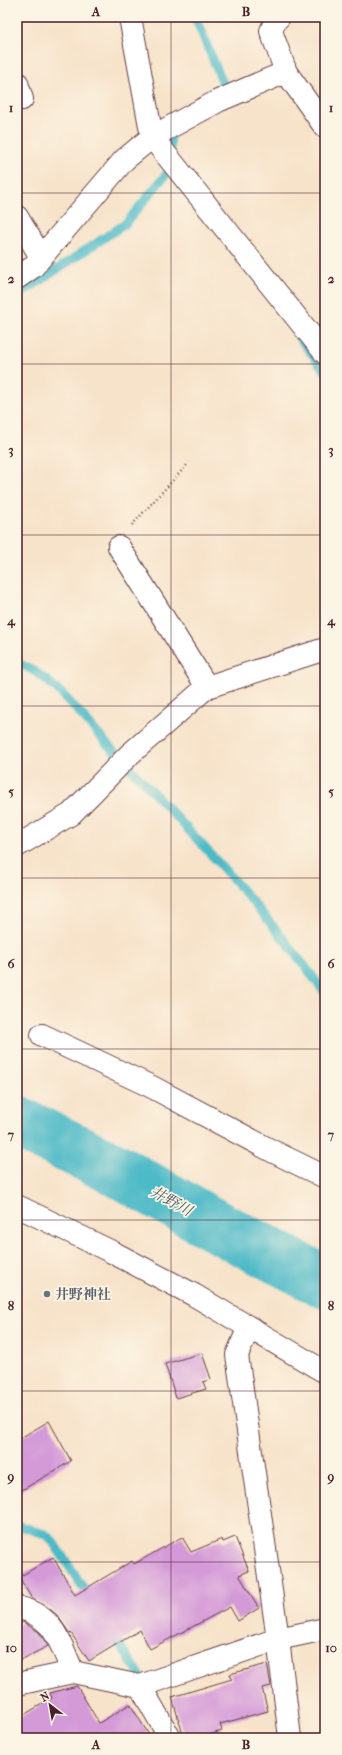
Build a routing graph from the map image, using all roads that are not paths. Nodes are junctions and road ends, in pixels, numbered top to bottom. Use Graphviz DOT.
graph roads {
  1 [pos="130,17"];
  2 [pos="279,17"];
  3 [pos="286,72"];
  4 [pos="325,127"];
  5 [pos="152,136"];
  6 [pos="17,217"];
  7 [pos="41,257"];
  8 [pos="17,278"];
  9 [pos="325,353"];
  10 [pos="119,547"];
  11 [pos="325,649"];
  12 [pos="207,687"];
  13 [pos="17,846"];
  14 [pos="42,1035"];
  15 [pos="325,1177"];
  16 [pos="17,1206"];
  17 [pos="249,1327"];
  18 [pos="325,1372"];
  19 [pos="17,1607"];
  20 [pos="325,1629"];
  21 [pos="278,1639"];
  22 [pos="73,1672"];
  23 [pos="17,1684"];
  24 [pos="140,1686"];
  25 [pos="170,1738"];
  26 [pos="290,1738"];
  1 -- 5 [label="street"];
  2 -- 3 [label="street"];
  3 -- 4 [label="street"];
  3 -- 5 [label="street"];
  5 -- 7 [label="street"];
  5 -- 9 [label="street"];
  6 -- 7 [label="street"];
  7 -- 8 [label="street"];
  10 -- 12 [label="street"];
  11 -- 12 [label="street"];
  12 -- 13 [label="street"];
  14 -- 15 [label="street"];
  16 -- 17 [label="street"];
  17 -- 18 [label="street"];
  17 -- 21 [label="street"];
  19 -- 22 [label="street"];
  20 -- 21 [label="street"];
  21 -- 24 [label="street"];
  21 -- 26 [label="street"];
  22 -- 23 [label="street"];
  22 -- 24 [label="street"];
  24 -- 25 [label="street"];
}
